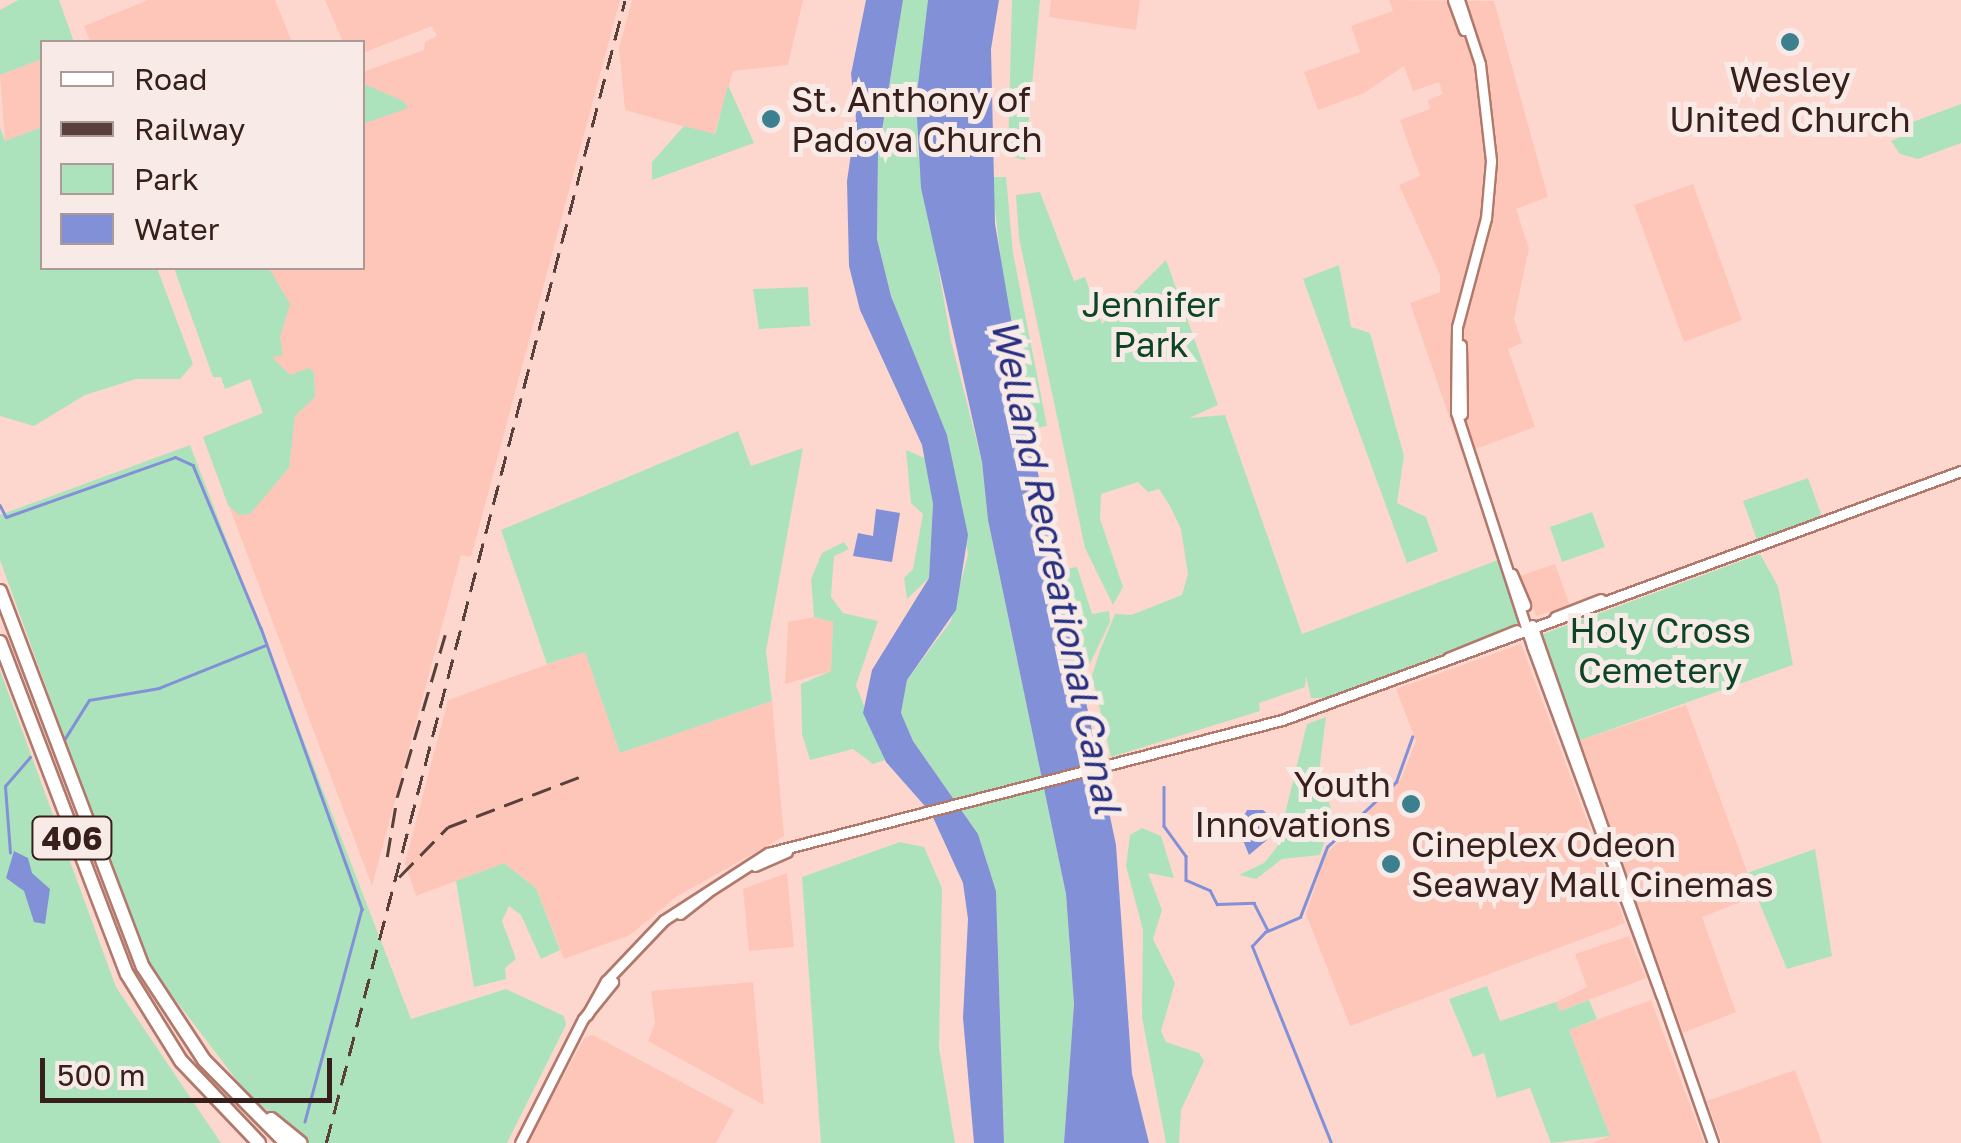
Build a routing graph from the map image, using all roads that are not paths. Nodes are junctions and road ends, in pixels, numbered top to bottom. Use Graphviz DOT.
graph roads {
  1 [pos="1456,0"];
  2 [pos="1961,475"];
  3 [pos="0,592"];
  4 [pos="1530,628"];
  5 [pos="0,642"];
  6 [pos="1488,649"];
  7 [pos="1538,665"];
  8 [pos="1399,679"];
  9 [pos="1660,995"];
  10 [pos="196,1050"];
  11 [pos="256,1143"];
  12 [pos="286,1143"];
  13 [pos="300,1143"];
  14 [pos="520,1143"];
  15 [pos="1713,1143"];
  1 -- 4 [label="main road"];
  2 -- 4 [label="main road"];
  3 -- 10 [label="highway, 406"];
  4 -- 6 [label="main road"];
  4 -- 7 [label="main road"];
  4 -- 8 [label="main road"];
  4 -- 9 [label="main road"];
  5 -- 11 [label="highway, 406"];
  6 -- 7 [label="main road"];
  6 -- 8 [label="main road"];
  7 -- 9 [label="main road"];
  8 -- 14 [label="main road"];
  9 -- 15 [label="main road"];
  10 -- 12 [label="highway, 406"];
  10 -- 13 [label="highway"];
}
